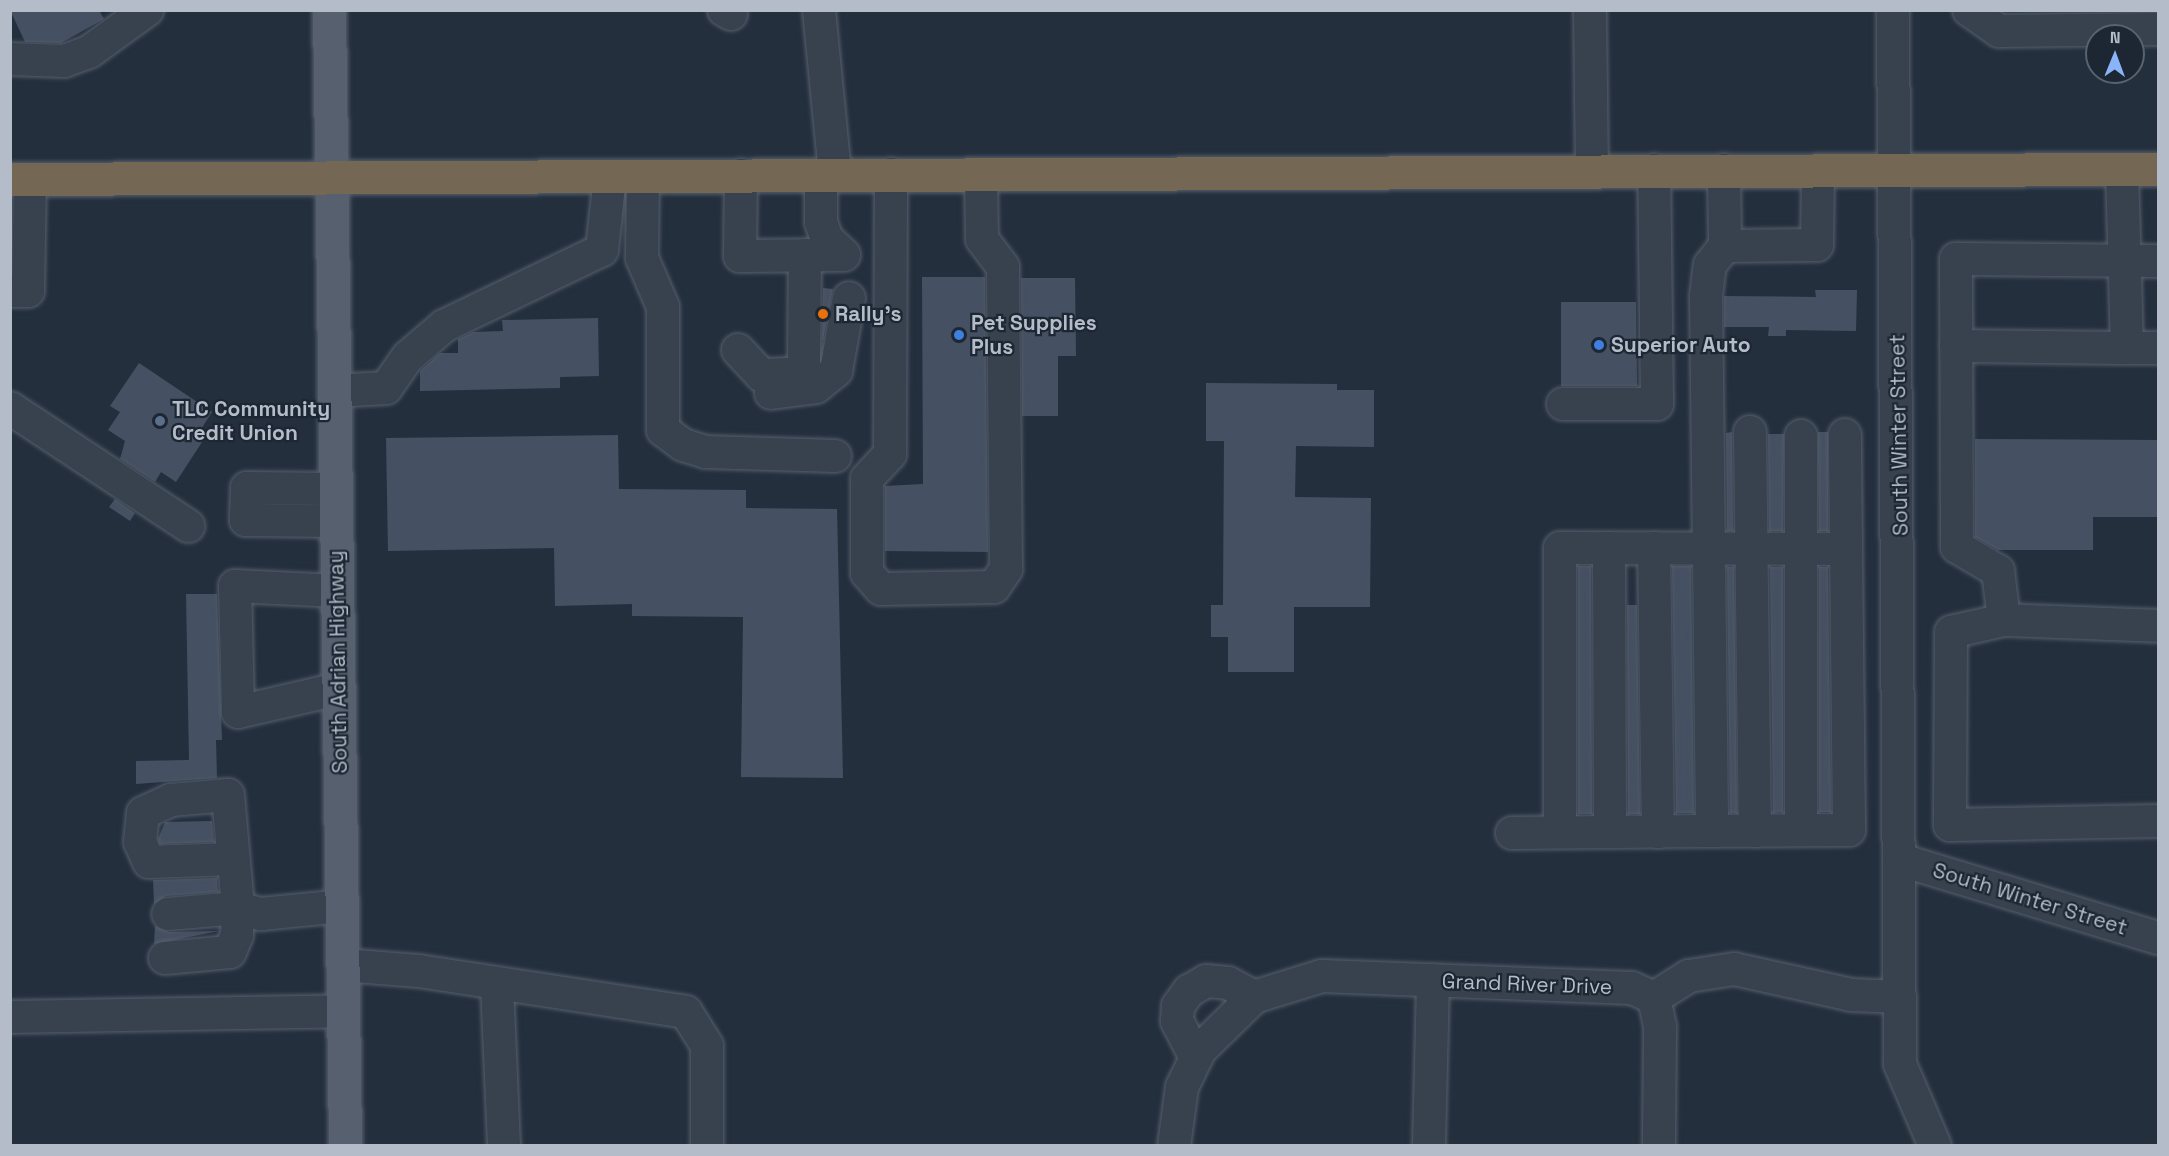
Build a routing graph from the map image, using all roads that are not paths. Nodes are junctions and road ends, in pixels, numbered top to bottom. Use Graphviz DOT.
graph roads {
  1 [pos="147,10"];
  2 [pos="329,10"];
  3 [pos="819,10"];
  4 [pos="1590,10"];
  5 [pos="1893,10"];
  6 [pos="1969,10"];
  7 [pos="2158,29"];
  8 [pos="10,58"];
  9 [pos="1592,169"];
  10 [pos="2122,169"];
  11 [pos="2158,169"];
  12 [pos="1654,170"];
  13 [pos="1724,170"];
  14 [pos="1818,170"];
  15 [pos="1895,170"];
  16 [pos="891,174"];
  17 [pos="981,174"];
  18 [pos="741,175"];
  19 [pos="828,175"];
  20 [pos="610,176"];
  21 [pos="643,176"];
  22 [pos="331,178"];
  23 [pos="20,180"];
  24 [pos="1725,246"];
  25 [pos="805,255"];
  26 [pos="2124,261"];
  27 [pos="2158,261"];
  28 [pos="19,291"];
  29 [pos="849,298"];
  30 [pos="1956,346"];
  31 [pos="2127,348"];
  32 [pos="2158,348"];
  33 [pos="334,391"];
  34 [pos="1563,404"];
  35 [pos="10,408"];
  36 [pos="1750,432"];
  37 [pos="1845,435"];
  38 [pos="1801,436"];
  39 [pos="835,456"];
  40 [pos="335,489"];
  41 [pos="336,521"];
  42 [pos="188,526"];
  43 [pos="1609,548"];
  44 [pos="1654,548"];
  45 [pos="1706,548"];
  46 [pos="1755,548"];
  47 [pos="1800,548"];
  48 [pos="1846,549"];
  49 [pos="337,591"];
  50 [pos="2004,621"];
  51 [pos="2158,626"];
  52 [pos="338,689"];
  53 [pos="2158,821"];
  54 [pos="1801,830"];
  55 [pos="1706,831"];
  56 [pos="1755,831"];
  57 [pos="1560,832"];
  58 [pos="1610,832"];
  59 [pos="1658,832"];
  60 [pos="1512,833"];
  61 [pos="233,859"];
  62 [pos="1901,860"];
  63 [pos="342,906"];
  64 [pos="238,908"];
  65 [pos="168,914"];
  66 [pos="2158,938"];
  67 [pos="165,958"];
  68 [pos="343,965"];
  69 [pos="1433,980"];
  70 [pos="497,985"];
  71 [pos="1254,997"];
  72 [pos="1900,997"];
  73 [pos="1654,998"];
  74 [pos="343,1011"];
  75 [pos="10,1017"];
  76 [pos="1196,1058"];
  77 [pos="345,1146"];
  78 [pos="504,1146"];
  79 [pos="707,1146"];
  80 [pos="1174,1146"];
  81 [pos="1429,1146"];
  82 [pos="1659,1146"];
  83 [pos="1935,1146"];
  1 -- 8 [label="street"];
  2 -- 22 [label="main road, South Adrian Highway"];
  3 -- 19 [label="street"];
  4 -- 9 [label="street"];
  5 -- 15 [label="street, South Winter Street"];
  6 -- 7 [label="street"];
  9 -- 12 [label="highway"];
  9 -- 17 [label="highway"];
  10 -- 11 [label="highway"];
  10 -- 15 [label="highway"];
  10 -- 26 [label="street"];
  12 -- 13 [label="highway"];
  12 -- 34 [label="street"];
  13 -- 14 [label="highway"];
  13 -- 24 [label="street"];
  14 -- 15 [label="highway"];
  14 -- 24 [label="street"];
  15 -- 62 [label="street, South Winter Street"];
  16 -- 17 [label="highway"];
  16 -- 17 [label="street"];
  16 -- 19 [label="highway"];
  18 -- 19 [label="highway"];
  18 -- 21 [label="highway"];
  18 -- 25 [label="street"];
  19 -- 25 [label="street"];
  20 -- 21 [label="highway"];
  20 -- 22 [label="highway"];
  20 -- 33 [label="street"];
  21 -- 39 [label="street"];
  22 -- 23 [label="highway"];
  22 -- 33 [label="main road, South Adrian Highway"];
  23 -- 28 [label="street"];
  24 -- 45 [label="street"];
  25 -- 29 [label="street"];
  26 -- 27 [label="street"];
  26 -- 30 [label="street"];
  26 -- 31 [label="street"];
  30 -- 31 [label="street"];
  30 -- 50 [label="street"];
  31 -- 32 [label="street"];
  33 -- 40 [label="main road, South Adrian Highway"];
  35 -- 42 [label="street"];
  36 -- 46 [label="street"];
  37 -- 48 [label="street"];
  38 -- 47 [label="street"];
  40 -- 41 [label="main road, South Adrian Highway"];
  40 -- 41 [label="street"];
  41 -- 49 [label="main road, South Adrian Highway"];
  43 -- 44 [label="street"];
  43 -- 57 [label="street"];
  43 -- 58 [label="street"];
  44 -- 45 [label="street"];
  44 -- 59 [label="street"];
  45 -- 46 [label="street"];
  45 -- 55 [label="street"];
  46 -- 47 [label="street"];
  46 -- 56 [label="street"];
  47 -- 48 [label="street"];
  47 -- 54 [label="street"];
  48 -- 54 [label="street"];
  49 -- 52 [label="main road, South Adrian Highway"];
  49 -- 52 [label="street"];
  50 -- 51 [label="street"];
  50 -- 53 [label="street"];
  52 -- 63 [label="main road, South Adrian Highway"];
  54 -- 56 [label="street"];
  55 -- 56 [label="street"];
  55 -- 59 [label="street"];
  57 -- 58 [label="street"];
  57 -- 60 [label="street"];
  58 -- 59 [label="street"];
  61 -- 64 [label="street"];
  62 -- 66 [label="street, South Winter Street"];
  62 -- 72 [label="street, South Winter Street"];
  63 -- 64 [label="street"];
  63 -- 68 [label="main road, South Adrian Highway"];
  64 -- 65 [label="street"];
  64 -- 67 [label="street"];
  68 -- 70 [label="street"];
  68 -- 74 [label="main road, South Adrian Highway"];
  69 -- 71 [label="street, Grand River Drive"];
  69 -- 73 [label="street, Grand River Drive"];
  69 -- 81 [label="street"];
  70 -- 78 [label="street"];
  70 -- 79 [label="street"];
  71 -- 76 [label="street, Grand River Drive"];
  71 -- 76 [label="street"];
  72 -- 73 [label="street"];
  72 -- 83 [label="street, South Winter Street"];
  73 -- 82 [label="street"];
  74 -- 75 [label="street"];
  74 -- 77 [label="main road, South Adrian Highway"];
  76 -- 80 [label="street, Grand River Drive"];
}
